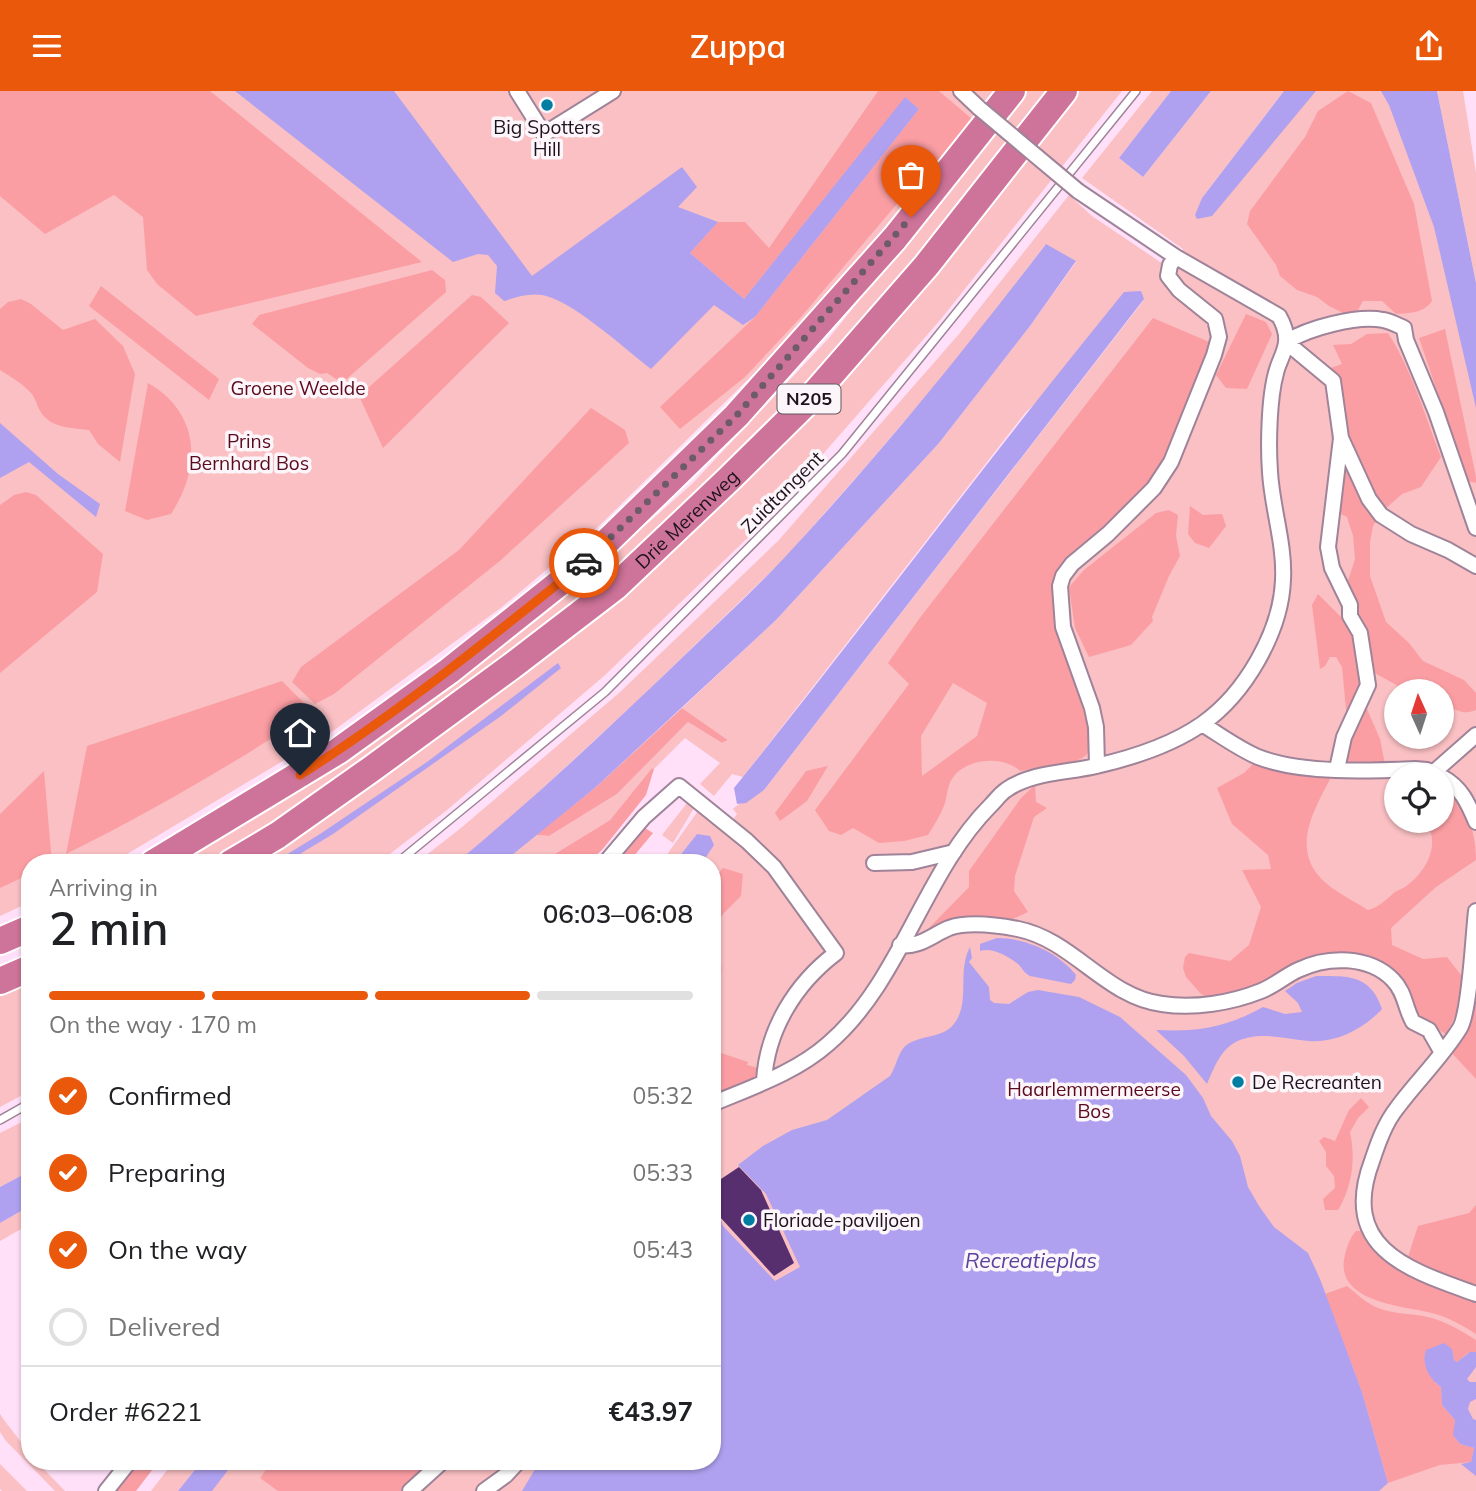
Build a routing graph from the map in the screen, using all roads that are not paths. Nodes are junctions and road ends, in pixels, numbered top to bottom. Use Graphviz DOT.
graph roads {
  1 [pos="517,91"];
  2 [pos="613,91"];
  3 [pos="961,91"];
  4 [pos="1012,91"];
  5 [pos="1064,91"];
  6 [pos="1136,91"];
  7 [pos="1176,257"];
  8 [pos="1286,342"];
  9 [pos="1341,438"];
  10 [pos="1476,528"];
  11 [pos="1476,566"];
  12 [pos="1202,724"];
  13 [pos="1476,735"];
  14 [pos="1450,763"];
  15 [pos="1097,766"];
  16 [pos="1337,769"];
  17 [pos="1384,769"];
  18 [pos="1454,784"];
  19 [pos="1476,822"];
  20 [pos="954,852"];
  21 [pos="168,854"];
  22 [pos="246,854"];
  23 [pos="408,854"];
  24 [pos="613,854"];
  25 [pos="874,863"];
  26 [pos="1476,911"];
  27 [pos="21,932"];
  28 [pos="0,941"];
  29 [pos="900,945"];
  30 [pos="21,972"];
  31 [pos="0,981"];
  32 [pos="1472,992"];
  33 [pos="1441,1051"];
  34 [pos="764,1081"];
  35 [pos="721,1100"];
  36 [pos="21,1108"];
  37 [pos="0,1120"];
  38 [pos="1476,1294"];
  39 [pos="123,1470"];
  40 [pos="433,1470"];
  41 [pos="511,1470"];
  42 [pos="106,1491"];
  43 [pos="410,1491"];
  44 [pos="484,1491"];
  1 -- 2 [label="street"];
  3 -- 7 [label="street, bridge"];
  4 -- 21 [label="highway, Drie Merenweg / N205"];
  5 -- 22 [label="highway, Drie Merenweg / N205"];
  6 -- 23 [label="lane, Zuidtangent"];
  7 -- 8 [label="street"];
  7 -- 15 [label="street"];
  8 -- 9 [label="street"];
  8 -- 10 [label="street"];
  8 -- 12 [label="street"];
  9 -- 11 [label="street"];
  9 -- 16 [label="street"];
  12 -- 15 [label="street"];
  12 -- 16 [label="street"];
  13 -- 14 [label="street"];
  15 -- 20 [label="street"];
  16 -- 17 [label="street"];
  18 -- 19 [label="street"];
  20 -- 25 [label="street"];
  20 -- 29 [label="street"];
  24 -- 34 [label="street"];
  26 -- 32 [label="street"];
  27 -- 28 [label="highway"];
  29 -- 33 [label="street"];
  29 -- 34 [label="street"];
  30 -- 31 [label="highway"];
  32 -- 33 [label="street"];
  33 -- 38 [label="street"];
  34 -- 35 [label="street"];
  36 -- 37 [label="lane"];
  39 -- 42 [label="street"];
  40 -- 43 [label="street"];
  41 -- 44 [label="street"];
}
